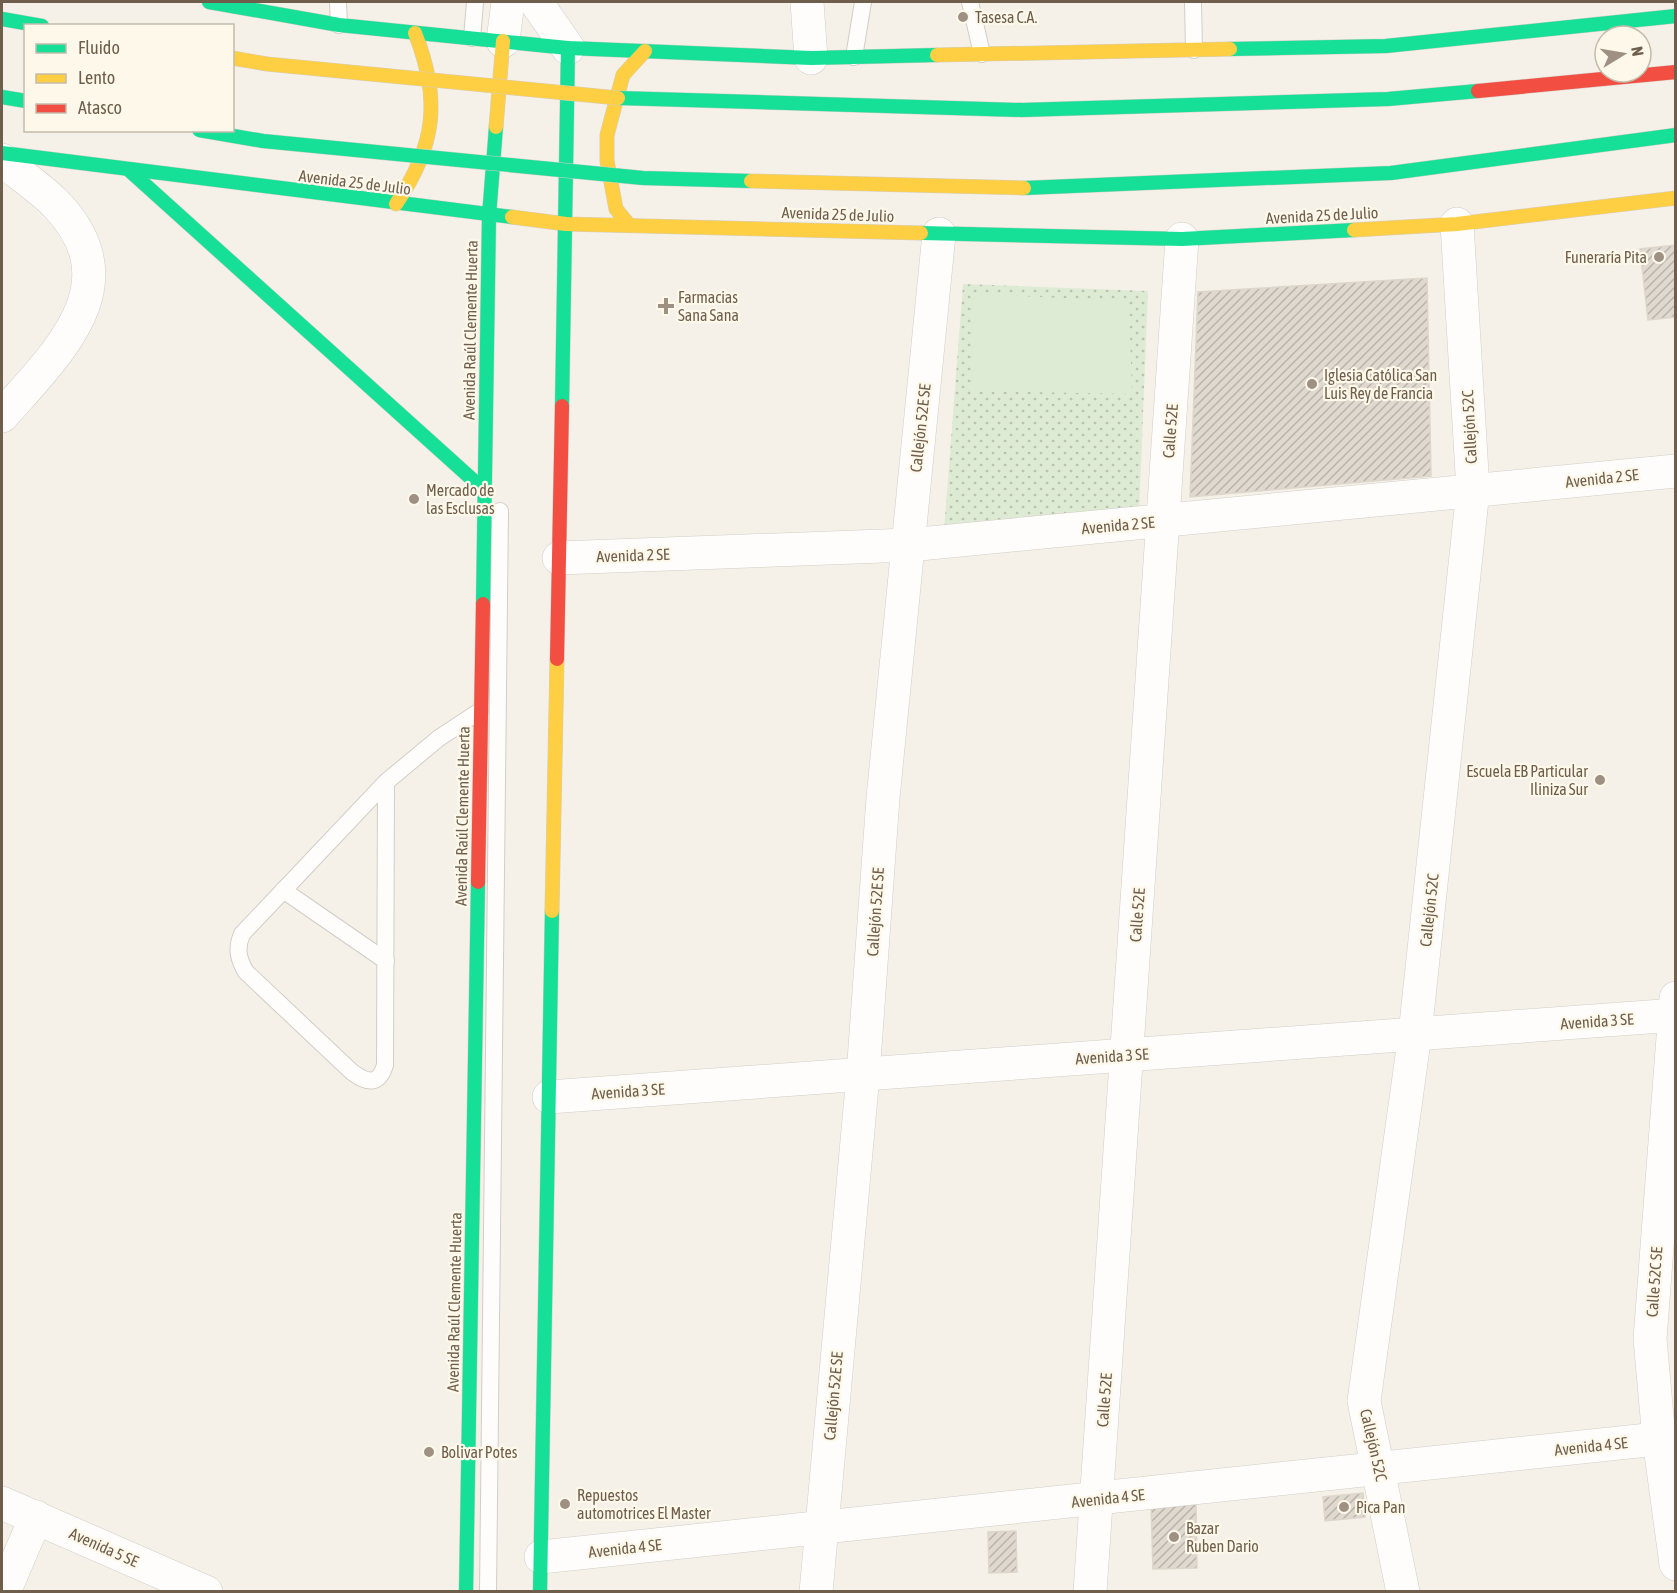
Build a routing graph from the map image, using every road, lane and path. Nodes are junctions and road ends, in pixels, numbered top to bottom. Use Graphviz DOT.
graph roads {
  1 [pos="209,2"];
  2 [pos="338,2"];
  3 [pos="475,2"];
  4 [pos="508,2"];
  5 [pos="536,2"];
  6 [pos="807,2"];
  7 [pos="864,2"];
  8 [pos="970,2"];
  9 [pos="1193,2"];
  10 [pos="246,5"];
  11 [pos="1676,16"];
  12 [pos="2,19"];
  13 [pos="31,24"];
  14 [pos="339,25"];
  15 [pos="415,33"];
  16 [pos="488,39"];
  17 [pos="568,48"];
  18 [pos="1194,50"];
  19 [pos="645,51"];
  20 [pos="982,54"];
  21 [pos="854,57"];
  22 [pos="234,58"];
  23 [pos="811,58"];
  24 [pos="1676,72"];
  25 [pos="2,97"];
  26 [pos="24,101"];
  27 [pos="211,132"];
  28 [pos="1676,135"];
  29 [pos="2,153"];
  30 [pos="2,160"];
  31 [pos="130,171"];
  32 [pos="1676,198"];
  33 [pos="396,204"];
  34 [pos="489,216"];
  35 [pos="566,224"];
  36 [pos="1457,224"];
  37 [pos="629,225"];
  38 [pos="939,234"];
  39 [pos="1182,239"];
  40 [pos="2,416"];
  41 [pos="1676,471"];
  42 [pos="483,490"];
  43 [pos="1473,490"];
  44 [pos="1164,521"];
  45 [pos="909,545"];
  46 [pos="559,558"];
  47 [pos="480,711"];
  48 [pos="386,782"];
  49 [pos="284,891"];
  50 [pos="386,961"];
  51 [pos="1675,1009"];
  52 [pos="1415,1034"];
  53 [pos="1127,1055"];
  54 [pos="863,1075"];
  55 [pos="549,1097"];
  56 [pos="1667,1438"];
  57 [pos="1380,1469"];
  58 [pos="1097,1499"];
  59 [pos="2,1503"];
  60 [pos="36,1517"];
  61 [pos="820,1529"];
  62 [pos="541,1557"];
  63 [pos="1676,1564"];
  64 [pos="4,1592"];
  65 [pos="206,1592"];
  66 [pos="466,1592"];
  67 [pos="488,1592"];
  68 [pos="540,1592"];
  69 [pos="816,1592"];
  70 [pos="1090,1592"];
  71 [pos="1403,1592"];
  1 -- 10 [label="main road"];
  2 -- 14 [label="lane"];
  3 -- 16 [label="lane"];
  4 -- 16 [label="street"];
  5 -- 17 [label="street"];
  6 -- 23 [label="street"];
  7 -- 21 [label="lane"];
  8 -- 20 [label="lane"];
  9 -- 18 [label="lane"];
  10 -- 14 [label="main road"];
  11 -- 18 [label="main road"];
  12 -- 13 [label="main road"];
  14 -- 15 [label="main road"];
  15 -- 16 [label="main road"];
  15 -- 33 [label="main road"];
  16 -- 17 [label="main road"];
  16 -- 34 [label="main road, Avenida Raúl Clemente Huerta"];
  17 -- 19 [label="main road"];
  17 -- 35 [label="main road"];
  18 -- 20 [label="main road"];
  19 -- 23 [label="main road"];
  19 -- 37 [label="main road"];
  20 -- 21 [label="main road"];
  21 -- 23 [label="main road"];
  22 -- 24 [label="main road, bridge"];
  25 -- 26 [label="main road"];
  27 -- 28 [label="main road, Avenida 25 de Julio, bridge"];
  29 -- 31 [label="main road, Avenida 25 de Julio"];
  30 -- 40 [label="street"];
  31 -- 33 [label="main road, Avenida 25 de Julio"];
  31 -- 42 [label="main road"];
  32 -- 36 [label="main road, Avenida 25 de Julio"];
  33 -- 34 [label="main road, Avenida 25 de Julio"];
  34 -- 35 [label="main road, Avenida 25 de Julio"];
  34 -- 42 [label="main road, Avenida Raúl Clemente Huerta"];
  34 -- 67 [label="lane"];
  35 -- 37 [label="main road, Avenida 25 de Julio"];
  35 -- 46 [label="main road"];
  36 -- 39 [label="main road, Avenida 25 de Julio"];
  36 -- 43 [label="street, Callejón 52C"];
  37 -- 38 [label="main road, Avenida 25 de Julio"];
  38 -- 39 [label="main road, Avenida 25 de Julio"];
  38 -- 45 [label="street, Callejón 52E SE"];
  39 -- 44 [label="street, Calle 52E"];
  41 -- 43 [label="street, Avenida 2 SE"];
  42 -- 47 [label="main road, Avenida Raúl Clemente Huerta"];
  43 -- 44 [label="street, Avenida 2 SE"];
  43 -- 52 [label="street, Callejón 52C"];
  44 -- 45 [label="street, Avenida 2 SE"];
  44 -- 53 [label="street, Calle 52E"];
  45 -- 46 [label="street, Avenida 2 SE"];
  45 -- 54 [label="street, Callejón 52E SE"];
  46 -- 55 [label="main road"];
  47 -- 48 [label="lane"];
  47 -- 66 [label="main road, Avenida Raúl Clemente Huerta"];
  48 -- 49 [label="lane"];
  48 -- 50 [label="lane"];
  49 -- 50 [label="lane"];
  49 -- 50 [label="lane"];
  51 -- 52 [label="street, Avenida 3 SE"];
  51 -- 56 [label="street, Calle 52C SE"];
  52 -- 53 [label="street, Avenida 3 SE"];
  52 -- 57 [label="street, Callejón 52C"];
  53 -- 54 [label="street, Avenida 3 SE"];
  53 -- 58 [label="street, Calle 52E"];
  54 -- 55 [label="street, Avenida 3 SE"];
  54 -- 61 [label="street, Callejón 52E SE"];
  55 -- 62 [label="main road"];
  56 -- 57 [label="street, Avenida 4 SE"];
  56 -- 63 [label="street, Calle 52C SE"];
  57 -- 58 [label="street, Avenida 4 SE"];
  57 -- 71 [label="street, Callejón 52C"];
  58 -- 61 [label="street, Avenida 4 SE"];
  58 -- 70 [label="street, Calle 52E"];
  59 -- 60 [label="street, Avenida 5 SE"];
  60 -- 64 [label="street"];
  60 -- 65 [label="street, Avenida 5 SE"];
  61 -- 62 [label="street, Avenida 4 SE"];
  61 -- 69 [label="street, Callejón 52E SE"];
  62 -- 68 [label="main road"];
}
